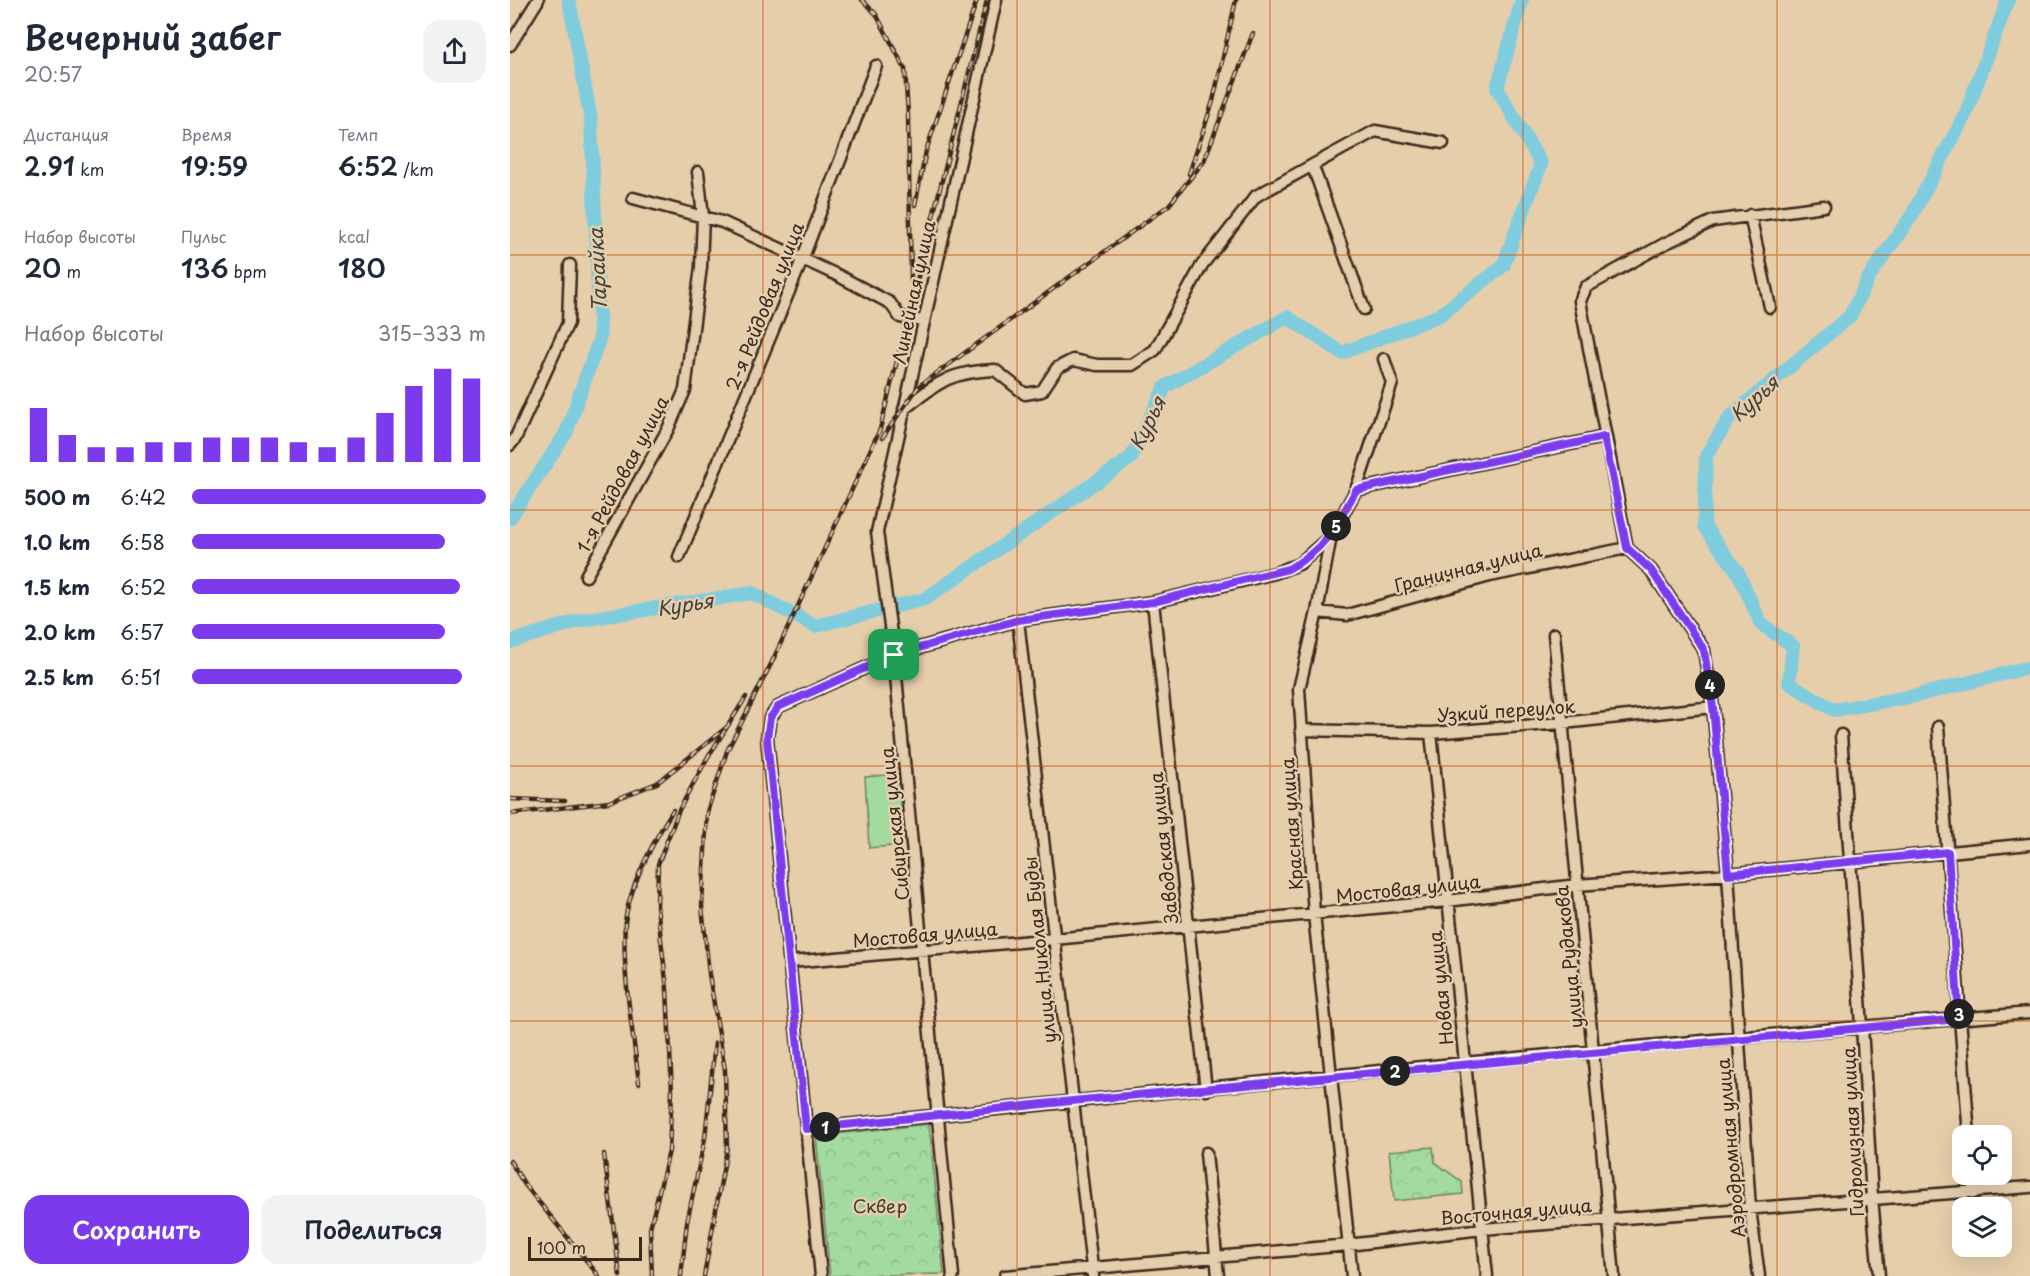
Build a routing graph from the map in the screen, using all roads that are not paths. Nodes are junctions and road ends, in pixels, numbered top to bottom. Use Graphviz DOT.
graph roads {
  1 [pos="538,0"];
  2 [pos="996,0"];
  3 [pos="510,45"];
  4 [pos="876,66"];
  5 [pos="1443,143"];
  6 [pos="1313,167"];
  7 [pos="698,172"];
  8 [pos="633,198"];
  9 [pos="1824,206"];
  10 [pos="1750,215"];
  11 [pos="703,216"];
  12 [pos="802,260"];
  13 [pos="570,266"];
  14 [pos="1770,307"];
  15 [pos="1364,309"];
  16 [pos="923,321"];
  17 [pos="1384,359"];
  18 [pos="904,409"];
  19 [pos="1604,437"];
  20 [pos="510,446"];
  21 [pos="1356,490"];
  22 [pos="1331,536"];
  23 [pos="1627,548"];
  24 [pos="679,557"];
  25 [pos="586,576"];
  26 [pos="1153,602"];
  27 [pos="1317,612"];
  28 [pos="1018,620"];
  29 [pos="891,627"];
  30 [pos="1554,634"];
  31 [pos="894,655"];
  32 [pos="1713,707"];
  33 [pos="1563,723"];
  34 [pos="1938,727"];
  35 [pos="1301,730"];
  36 [pos="1431,733"];
  37 [pos="1841,735"];
  38 [pos="2030,844"];
  39 [pos="1948,852"];
  40 [pos="1851,862"];
  41 [pos="1728,874"];
  42 [pos="1577,885"];
  43 [pos="1447,901"];
  44 [pos="1314,914"];
  45 [pos="1188,926"];
  46 [pos="1054,939"];
  47 [pos="923,951"];
  48 [pos="790,962"];
  49 [pos="2030,1013"];
  50 [pos="1959,1019"];
  51 [pos="1862,1026"];
  52 [pos="1738,1038"];
  53 [pos="1594,1052"];
  54 [pos="1464,1064"];
  55 [pos="1333,1077"];
  56 [pos="1206,1090"];
  57 [pos="1072,1101"];
  58 [pos="938,1115"];
  59 [pos="1968,1125"];
  60 [pos="806,1129"];
  61 [pos="1206,1153"];
  62 [pos="1973,1185"];
  63 [pos="2030,1187"];
  64 [pos="1974,1193"];
  65 [pos="1872,1198"];
  66 [pos="1750,1209"];
  67 [pos="1607,1220"];
  68 [pos="1482,1229"];
  69 [pos="1348,1245"];
  70 [pos="1216,1256"];
  71 [pos="1092,1271"];
  72 [pos="821,1276"];
  73 [pos="953,1276"];
  74 [pos="1005,1276"];
  75 [pos="1218,1276"];
  76 [pos="1352,1276"];
  77 [pos="1487,1276"];
  78 [pos="1614,1276"];
  79 [pos="1759,1276"];
  80 [pos="1879,1276"];
  1 -- 3 [label="street"];
  2 -- 16 [label="street, Линейная улица"];
  4 -- 12 [label="street, 2-я Рейдовая улица"];
  5 -- 6 [label="street"];
  6 -- 15 [label="street"];
  6 -- 18 [label="street"];
  7 -- 11 [label="street, 1-я Рейдовая улица"];
  8 -- 11 [label="street"];
  9 -- 10 [label="street"];
  10 -- 14 [label="street"];
  10 -- 19 [label="street"];
  11 -- 12 [label="street"];
  11 -- 25 [label="street, 1-я Рейдовая улица"];
  12 -- 16 [label="street"];
  12 -- 24 [label="street, 2-я Рейдовая улица"];
  13 -- 20 [label="street"];
  16 -- 18 [label="street, Линейная улица"];
  17 -- 21 [label="street, Красная улица"];
  18 -- 29 [label="street, Линейная улица"];
  19 -- 21 [label="street"];
  19 -- 23 [label="street"];
  21 -- 22 [label="street, Красная улица"];
  22 -- 26 [label="street"];
  22 -- 27 [label="street, Красная улица"];
  23 -- 27 [label="street, Граничная улица"];
  23 -- 32 [label="street, Аэродромная улица"];
  26 -- 28 [label="street"];
  26 -- 45 [label="street, Заводская улица"];
  27 -- 35 [label="street, Красная улица"];
  28 -- 31 [label="street"];
  28 -- 46 [label="street, улица Николая Буды"];
  29 -- 31 [label="street, Сибирская улица"];
  30 -- 33 [label="street, улица Рудакова"];
  31 -- 47 [label="street, Сибирская улица"];
  31 -- 48 [label="street"];
  32 -- 33 [label="street, Узкий переулок"];
  32 -- 41 [label="street, Аэродромная улица"];
  33 -- 36 [label="street, Узкий переулок"];
  33 -- 42 [label="street, улица Рудакова"];
  34 -- 39 [label="street"];
  35 -- 36 [label="street, Узкий переулок"];
  35 -- 44 [label="street, Красная улица"];
  36 -- 43 [label="street, Новая улица"];
  37 -- 40 [label="street, Гидролизная улица"];
  38 -- 39 [label="street, Мостовая улица"];
  39 -- 40 [label="street, Мостовая улица"];
  39 -- 50 [label="street"];
  40 -- 41 [label="street, Мостовая улица"];
  40 -- 51 [label="street, Гидролизная улица"];
  41 -- 42 [label="street, Мостовая улица"];
  41 -- 52 [label="street, Аэродромная улица"];
  42 -- 43 [label="street, Мостовая улица"];
  42 -- 53 [label="street, улица Рудакова"];
  43 -- 44 [label="street, Мостовая улица"];
  43 -- 54 [label="street, Новая улица"];
  44 -- 45 [label="street, Мостовая улица"];
  44 -- 55 [label="street, Красная улица"];
  45 -- 46 [label="street, Мостовая улица"];
  45 -- 56 [label="street, Заводская улица"];
  46 -- 47 [label="street, Мостовая улица"];
  46 -- 57 [label="street, улица Николая Буды"];
  47 -- 48 [label="street, Мостовая улица"];
  47 -- 58 [label="street, Сибирская улица"];
  48 -- 60 [label="street"];
  49 -- 50 [label="street"];
  50 -- 51 [label="street"];
  50 -- 59 [label="street"];
  51 -- 52 [label="street"];
  51 -- 65 [label="street, Гидролизная улица"];
  52 -- 53 [label="street"];
  52 -- 66 [label="street, Аэродромная улица"];
  53 -- 54 [label="street"];
  53 -- 67 [label="street, улица Рудакова"];
  54 -- 55 [label="street"];
  54 -- 68 [label="street, Новая улица"];
  55 -- 56 [label="street"];
  55 -- 69 [label="street, Красная улица"];
  56 -- 57 [label="street"];
  57 -- 58 [label="street"];
  57 -- 71 [label="street, улица Николая Буды"];
  58 -- 60 [label="street"];
  58 -- 73 [label="street, Сибирская улица"];
  60 -- 72 [label="street"];
  61 -- 70 [label="street"];
  62 -- 64 [label="street"];
  63 -- 64 [label="street, Восточная улица"];
  64 -- 65 [label="street, Восточная улица"];
  65 -- 66 [label="street, Восточная улица"];
  65 -- 80 [label="street, Гидролизная улица"];
  66 -- 67 [label="street, Восточная улица"];
  66 -- 79 [label="street, Аэродромная улица"];
  67 -- 68 [label="street, Восточная улица"];
  67 -- 78 [label="street, улица Рудакова"];
  68 -- 69 [label="street, Восточная улица"];
  68 -- 77 [label="street, Новая улица"];
  69 -- 70 [label="street, Восточная улица"];
  69 -- 76 [label="street, Красная улица"];
  70 -- 71 [label="street, Восточная улица"];
  70 -- 75 [label="street"];
  71 -- 74 [label="street, Восточная улица"];
}
